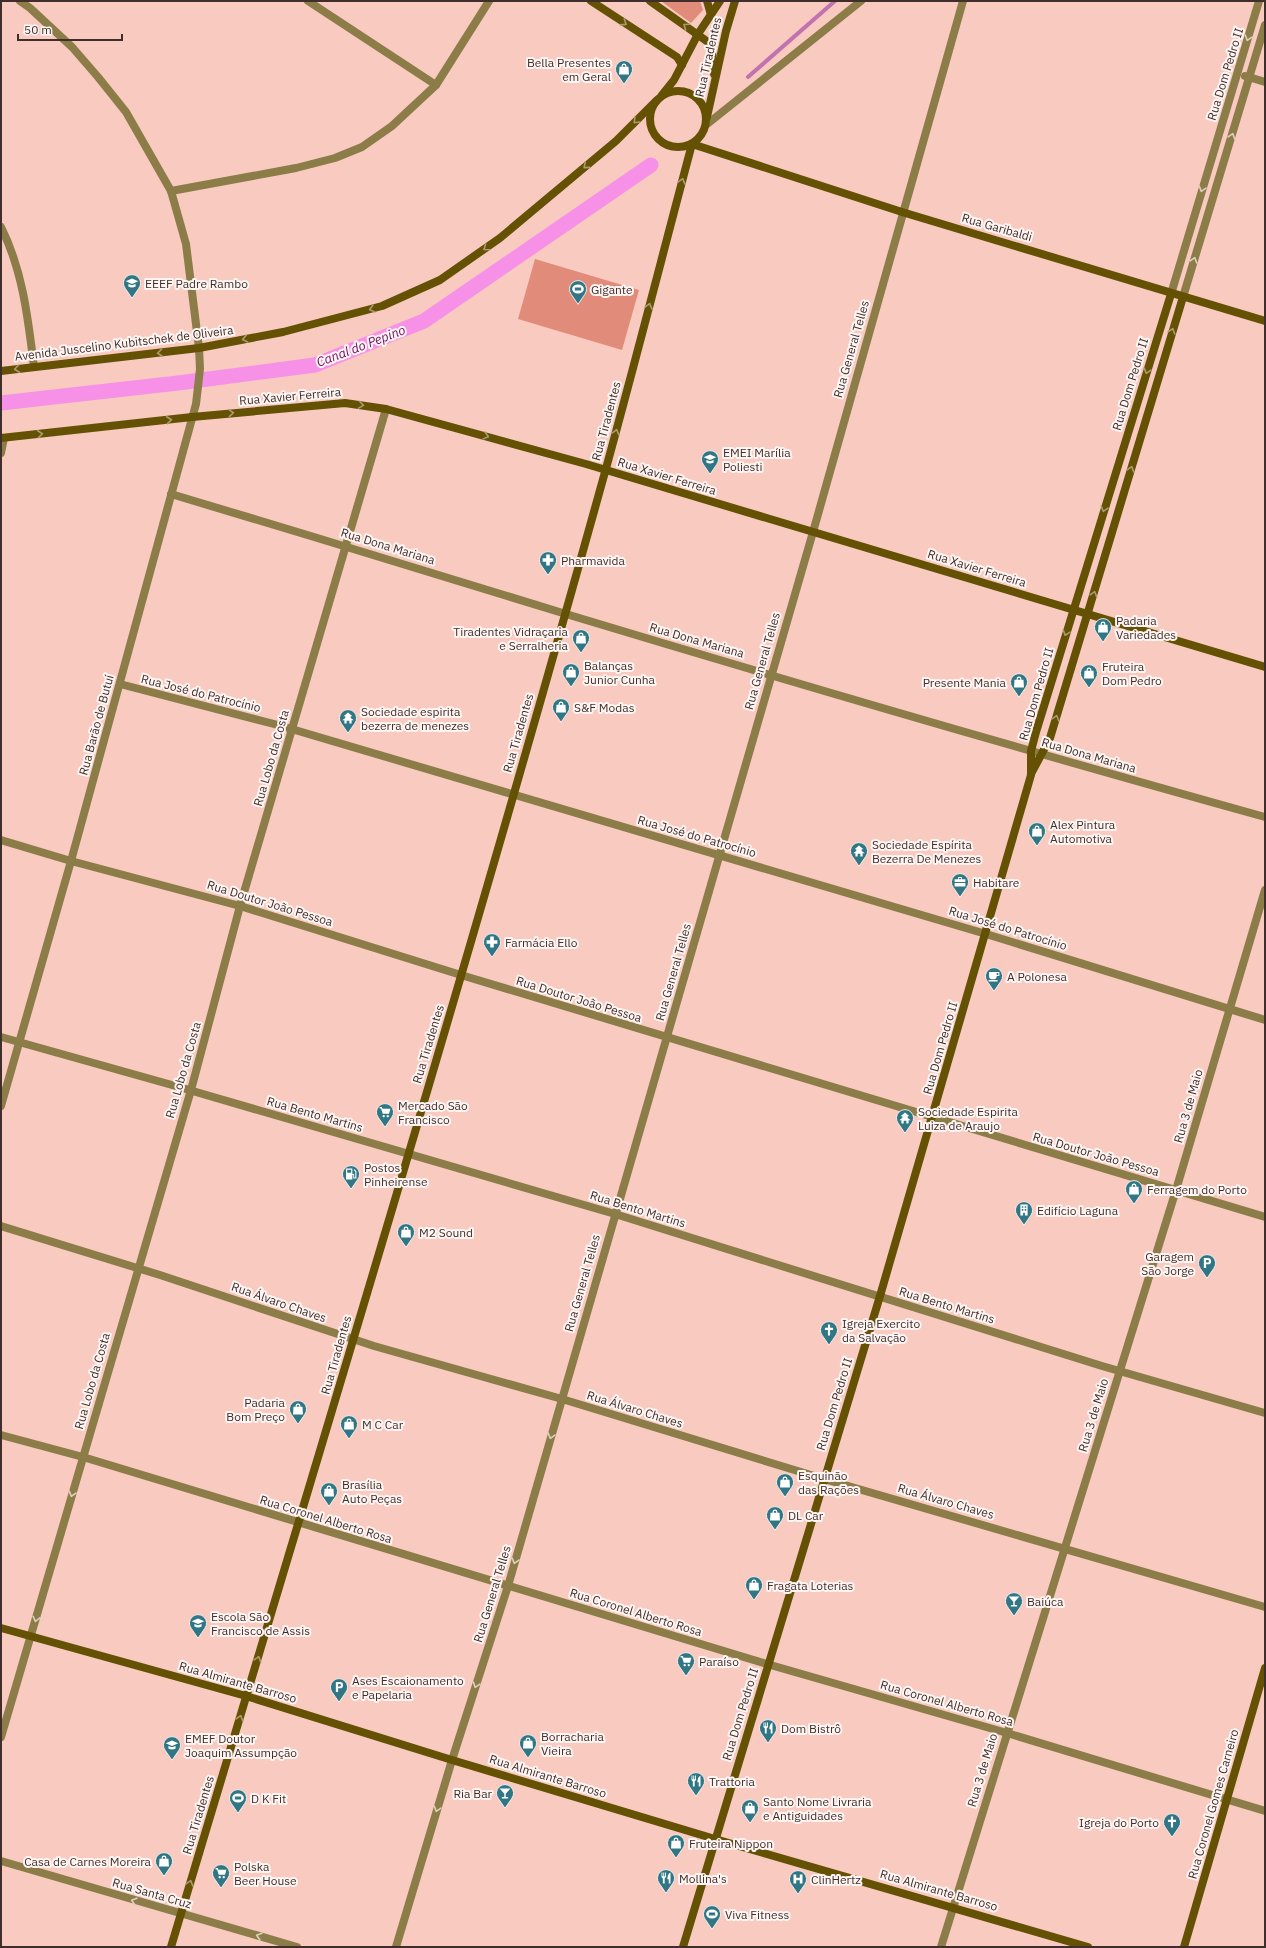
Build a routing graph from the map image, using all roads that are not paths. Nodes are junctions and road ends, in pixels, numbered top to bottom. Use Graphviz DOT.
graph roads {
  1 [pos="20,1"];
  2 [pos="308,1"];
  3 [pos="489,1"];
  4 [pos="591,1"];
  5 [pos="650,1"];
  6 [pos="707,1"];
  7 [pos="720,1"];
  8 [pos="733,1"];
  9 [pos="861,1"];
  10 [pos="963,1"];
  11 [pos="1259,1"];
  12 [pos="711,15"];
  13 [pos="1265,25"];
  14 [pos="698,34"];
  15 [pos="682,65"];
  16 [pos="1237,74"];
  17 [pos="1249,77"];
  18 [pos="715,81"];
  19 [pos="1265,82"];
  20 [pos="436,85"];
  21 [pos="659,98"];
  22 [pos="706,122"];
  23 [pos="701,136"];
  24 [pos="692,144"];
  25 [pos="722,154"];
  26 [pos="1210,164"];
  27 [pos="1222,169"];
  28 [pos="171,191"];
  29 [pos="902,212"];
  30 [pos="1,227"];
  31 [pos="1171,294"];
  32 [pos="1183,297"];
  33 [pos="1265,321"];
  34 [pos="1156,342"];
  35 [pos="1168,346"];
  36 [pos="199,348"];
  37 [pos="34,367"];
  38 [pos="1,371"];
  39 [pos="386,409"];
  40 [pos="192,417"];
  41 [pos="3,438"];
  42 [pos="1,453"];
  43 [pos="606,470"];
  44 [pos="171,494"];
  45 [pos="813,532"];
  46 [pos="346,545"];
  47 [pos="1073,609"];
  48 [pos="565,613"];
  49 [pos="1088,614"];
  50 [pos="1265,666"];
  51 [pos="770,674"];
  52 [pos="120,684"];
  53 [pos="292,729"];
  54 [pos="1031,751"];
  55 [pos="1043,755"];
  56 [pos="1030,775"];
  57 [pos="513,794"];
  58 [pos="1265,817"];
  59 [pos="1,840"];
  60 [pos="720,855"];
  61 [pos="71,861"];
  62 [pos="1265,890"];
  63 [pos="240,906"];
  64 [pos="986,934"];
  65 [pos="461,975"];
  66 [pos="1229,1010"];
  67 [pos="1265,1020"];
  68 [pos="1,1037"];
  69 [pos="666,1038"];
  70 [pos="19,1043"];
  71 [pos="191,1090"];
  72 [pos="1,1106"];
  73 [pos="932,1118"];
  74 [pos="408,1154"];
  75 [pos="1176,1190"];
  76 [pos="615,1214"];
  77 [pos="1265,1217"];
  78 [pos="1,1226"];
  79 [pos="138,1268"];
  80 [pos="880,1296"];
  81 [pos="353,1339"];
  82 [pos="1120,1371"];
  83 [pos="562,1399"];
  84 [pos="1265,1413"];
  85 [pos="1,1435"];
  86 [pos="83,1456"];
  87 [pos="824,1479"];
  88 [pos="299,1523"];
  89 [pos="1064,1548"];
  90 [pos="508,1586"];
  91 [pos="1265,1607"];
  92 [pos="1,1628"];
  93 [pos="31,1637"];
  94 [pos="768,1664"];
  95 [pos="1265,1668"];
  96 [pos="246,1696"];
  97 [pos="1007,1732"];
  98 [pos="1,1738"];
  99 [pos="452,1760"];
  100 [pos="1226,1801"];
  101 [pos="1265,1811"];
  102 [pos="715,1839"];
  103 [pos="1,1861"];
  104 [pos="953,1906"];
  105 [pos="181,1914"];
  106 [pos="171,1947"];
  107 [pos="296,1947"];
  108 [pos="396,1947"];
  109 [pos="683,1947"];
  110 [pos="941,1947"];
  111 [pos="1088,1947"];
  112 [pos="1184,1947"];
  1 -- 28 [label="street, Rua Barão de Butuí"];
  2 -- 20 [label="street"];
  3 -- 20 [label="street"];
  4 -- 15 [label="street, one-way"];
  14 -- 5 [label="street, one-way"];
  6 -- 12 [label="street"];
  7 -- 12 [label="street, Rua Tiradentes"];
  8 -- 18 [label="street, Rua Tiradentes"];
  9 -- 22 [label="street"];
  10 -- 29 [label="street, Rua General Telles"];
  11 -- 16 [label="street, Rua Dom Pedro II, one-way"];
  12 -- 14 [label="street, Rua Tiradentes"];
  13 -- 17 [label="street, Rua Dom Pedro II"];
  14 -- 15 [label="street, Rua Tiradentes"];
  14 -- 18 [label="street"];
  15 -- 21 [label="street, Rua Tiradentes"];
  16 -- 17 [label="street"];
  16 -- 26 [label="street, Rua Dom Pedro II"];
  17 -- 19 [label="street"];
  27 -- 17 [label="street, Rua Dom Pedro II, one-way"];
  18 -- 22 [label="street, Rua Tiradentes"];
  20 -- 28 [label="street"];
  21 -- 22 [label="street"];
  21 -- 24 [label="street"];
  21 -- 36 [label="street, Avenida Juscelino Kubitschek de Oliveira, one-way"];
  22 -- 23 [label="street"];
  23 -- 24 [label="street"];
  23 -- 25 [label="street, Rua Garibaldi"];
  24 -- 25 [label="street, Rua Garibaldi"];
  43 -- 24 [label="street, Rua Tiradentes, one-way"];
  25 -- 29 [label="street, Rua Garibaldi"];
  26 -- 27 [label="street"];
  26 -- 31 [label="street, Rua Dom Pedro II, one-way"];
  32 -- 27 [label="street, Rua Dom Pedro II, one-way"];
  28 -- 36 [label="street, Rua Barão de Butuí"];
  29 -- 31 [label="street, Rua Garibaldi"];
  29 -- 45 [label="street, Rua General Telles"];
  30 -- 37 [label="street"];
  31 -- 32 [label="street, Rua Garibaldi"];
  31 -- 34 [label="street, Rua Dom Pedro II"];
  32 -- 33 [label="street, Rua Garibaldi"];
  35 -- 32 [label="street, Rua Dom Pedro II, one-way"];
  34 -- 35 [label="street"];
  34 -- 47 [label="street, Rua Dom Pedro II, one-way"];
  49 -- 35 [label="street, Rua Dom Pedro II, one-way"];
  36 -- 37 [label="street, Avenida Juscelino Kubitschek de Oliveira, one-way"];
  36 -- 40 [label="street, Rua Barão de Butuí"];
  37 -- 38 [label="street, Avenida Juscelino Kubitschek de Oliveira, one-way"];
  40 -- 39 [label="street, Rua Xavier Ferreira, one-way"];
  39 -- 43 [label="street, Rua Xavier Ferreira, one-way"];
  39 -- 46 [label="street, Rua Lobo da Costa"];
  41 -- 40 [label="street, Rua Xavier Ferreira, one-way"];
  40 -- 44 [label="street, Rua Barão de Butuí"];
  41 -- 42 [label="street"];
  43 -- 45 [label="street, Rua Xavier Ferreira"];
  43 -- 48 [label="street, Rua Tiradentes"];
  44 -- 46 [label="street, Rua Dona Mariana"];
  44 -- 52 [label="street, Rua Barão de Butuí"];
  45 -- 47 [label="street, Rua Xavier Ferreira"];
  45 -- 51 [label="street, Rua General Telles"];
  46 -- 48 [label="street, Rua Dona Mariana"];
  46 -- 53 [label="street, Rua Lobo da Costa"];
  47 -- 49 [label="street, Rua Xavier Ferreira"];
  47 -- 54 [label="street, Rua Dom Pedro II, one-way"];
  48 -- 51 [label="street, Rua Dona Mariana"];
  48 -- 57 [label="street, Rua Tiradentes"];
  49 -- 50 [label="street, Rua Xavier Ferreira"];
  55 -- 49 [label="street, Rua Dom Pedro II, one-way"];
  51 -- 54 [label="street, Rua Dona Mariana"];
  51 -- 60 [label="street, Rua General Telles"];
  52 -- 53 [label="street, Rua José do Patrocínio"];
  52 -- 61 [label="street, Rua Barão de Butuí"];
  53 -- 57 [label="street, Rua José do Patrocínio"];
  53 -- 63 [label="street, Rua Lobo da Costa"];
  54 -- 55 [label="street, Rua Dona Mariana"];
  54 -- 56 [label="street, Rua Dom Pedro II"];
  55 -- 56 [label="street, Rua Dom Pedro II"];
  55 -- 58 [label="street, Rua Dona Mariana"];
  56 -- 64 [label="street, Rua Dom Pedro II"];
  57 -- 60 [label="street, Rua José do Patrocínio"];
  57 -- 65 [label="street, Rua Tiradentes"];
  59 -- 61 [label="street, Rua Doutor João Pessoa"];
  60 -- 64 [label="street, Rua José do Patrocínio"];
  60 -- 69 [label="street, Rua General Telles"];
  61 -- 63 [label="street, Rua Doutor João Pessoa"];
  61 -- 70 [label="street, Rua Barão de Butuí"];
  62 -- 66 [label="street, Rua 3 de Maio"];
  63 -- 65 [label="street, Rua Doutor João Pessoa"];
  63 -- 71 [label="street, Rua Lobo da Costa"];
  64 -- 66 [label="street, Rua José do Patrocínio"];
  64 -- 73 [label="street, Rua Dom Pedro II"];
  65 -- 69 [label="street, Rua Doutor João Pessoa"];
  65 -- 74 [label="street, Rua Tiradentes"];
  66 -- 67 [label="street, Rua José do Patrocínio"];
  66 -- 75 [label="street, Rua 3 de Maio"];
  68 -- 70 [label="street, Rua Bento Martins"];
  69 -- 73 [label="street, Rua Doutor João Pessoa"];
  69 -- 76 [label="street, Rua General Telles"];
  70 -- 71 [label="street, Rua Bento Martins"];
  70 -- 72 [label="street, Rua Barão de Butuí"];
  71 -- 74 [label="street, Rua Bento Martins"];
  71 -- 79 [label="street, Rua Lobo da Costa"];
  73 -- 75 [label="street, Rua Doutor João Pessoa"];
  73 -- 80 [label="street, Rua Dom Pedro II"];
  74 -- 76 [label="street, Rua Bento Martins"];
  74 -- 81 [label="street, Rua Tiradentes"];
  75 -- 77 [label="street, Rua Doutor João Pessoa"];
  75 -- 82 [label="street, Rua 3 de Maio"];
  76 -- 80 [label="street, Rua Bento Martins"];
  76 -- 83 [label="street, Rua General Telles"];
  78 -- 79 [label="street, Rua Álvaro Chaves"];
  79 -- 81 [label="street, Rua Álvaro Chaves"];
  79 -- 86 [label="street, Rua Lobo da Costa"];
  80 -- 82 [label="street, Rua Bento Martins"];
  80 -- 87 [label="street, Rua Dom Pedro II"];
  81 -- 83 [label="street, Rua Álvaro Chaves"];
  81 -- 88 [label="street, Rua Tiradentes"];
  82 -- 84 [label="street, Rua Bento Martins"];
  82 -- 89 [label="street, Rua 3 de Maio"];
  83 -- 87 [label="street, Rua Álvaro Chaves"];
  83 -- 90 [label="street, Rua General Telles, one-way"];
  85 -- 86 [label="street, Rua Coronel Alberto Rosa"];
  86 -- 88 [label="street, Rua Coronel Alberto Rosa"];
  86 -- 93 [label="street, Rua Lobo da Costa, one-way"];
  87 -- 89 [label="street, Rua Álvaro Chaves"];
  87 -- 94 [label="street, Rua Dom Pedro II"];
  88 -- 90 [label="street, Rua Coronel Alberto Rosa"];
  96 -- 88 [label="street, Rua Tiradentes, one-way"];
  89 -- 91 [label="street, Rua Álvaro Chaves"];
  89 -- 97 [label="street, Rua 3 de Maio"];
  90 -- 94 [label="street, Rua Coronel Alberto Rosa"];
  90 -- 99 [label="street, Rua General Telles, one-way"];
  92 -- 93 [label="street, Rua Almirante Barroso"];
  93 -- 96 [label="street, Rua Almirante Barroso"];
  93 -- 98 [label="street, Rua Lobo da Costa"];
  94 -- 97 [label="street, Rua Coronel Alberto Rosa"];
  94 -- 102 [label="street, Rua Dom Pedro II"];
  95 -- 100 [label="street, Rua Coronel Gomes Carneiro"];
  96 -- 99 [label="street, Rua Almirante Barroso"];
  105 -- 96 [label="street, Rua Tiradentes, one-way"];
  97 -- 100 [label="street, Rua Coronel Alberto Rosa"];
  97 -- 104 [label="street, Rua 3 de Maio"];
  99 -- 102 [label="street, Rua Almirante Barroso"];
  99 -- 108 [label="street, Rua General Telles, one-way"];
  100 -- 101 [label="street, Rua Coronel Alberto Rosa"];
  100 -- 112 [label="street, Rua Coronel Gomes Carneiro"];
  102 -- 104 [label="street, Rua Almirante Barroso"];
  102 -- 109 [label="street, Rua Dom Pedro II"];
  105 -- 103 [label="street, Rua Santa Cruz, one-way"];
  104 -- 110 [label="street, Rua 3 de Maio"];
  104 -- 111 [label="street, Rua Almirante Barroso"];
  105 -- 106 [label="street, Rua Tiradentes"];
  107 -- 105 [label="street, Rua Santa Cruz, one-way"];
}
